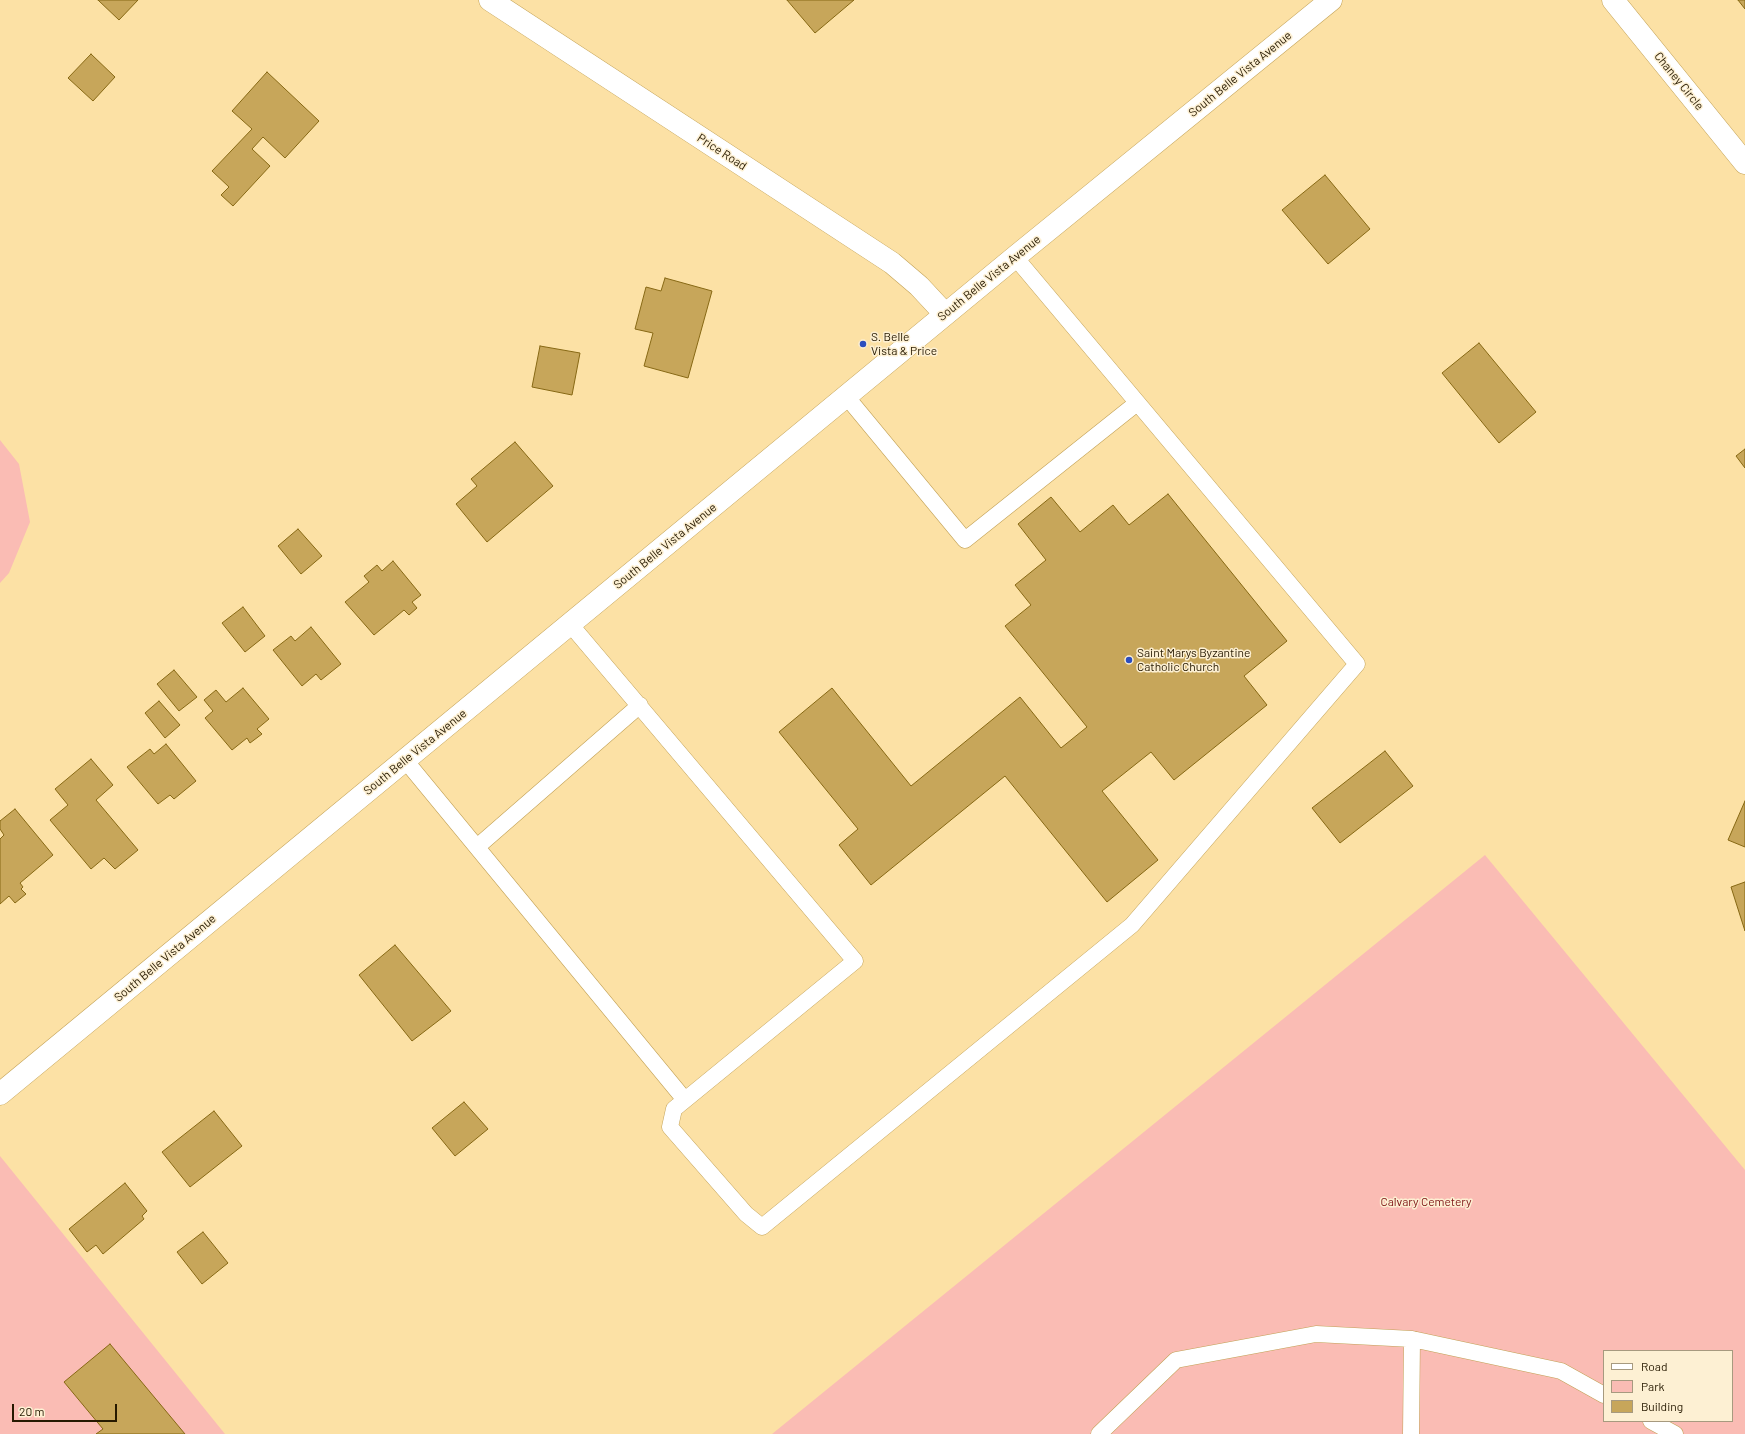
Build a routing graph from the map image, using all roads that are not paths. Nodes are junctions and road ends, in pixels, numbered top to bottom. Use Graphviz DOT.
graph roads {
  1 [pos="490,0"];
  2 [pos="1332,0"];
  3 [pos="1613,0"];
  4 [pos="1745,163"];
  5 [pos="1015,256"];
  6 [pos="945,314"];
  7 [pos="846,396"];
  8 [pos="1137,403"];
  9 [pos="570,624"];
  10 [pos="640,705"];
  11 [pos="405,760"];
  12 [pos="477,847"];
  13 [pos="0,1094"];
  14 [pos="685,1100"];
  15 [pos="1412,1339"];
  16 [pos="1603,1394"];
  17 [pos="1654,1422"];
  18 [pos="1099,1434"];
  19 [pos="1411,1434"];
  20 [pos="1675,1434"];
  1 -- 6 [label="street, Price Road"];
  2 -- 5 [label="street, South Belle Vista Avenue"];
  3 -- 4 [label="street, Chaney Circle"];
  5 -- 6 [label="street, South Belle Vista Avenue"];
  5 -- 8 [label="lane"];
  6 -- 7 [label="street, South Belle Vista Avenue"];
  7 -- 8 [label="lane"];
  7 -- 9 [label="street, South Belle Vista Avenue"];
  8 -- 14 [label="lane"];
  9 -- 10 [label="lane"];
  9 -- 11 [label="street, South Belle Vista Avenue"];
  10 -- 12 [label="lane"];
  10 -- 14 [label="lane"];
  11 -- 12 [label="lane"];
  11 -- 13 [label="street, South Belle Vista Avenue"];
  12 -- 14 [label="lane"];
  15 -- 16 [label="lane"];
  15 -- 18 [label="lane"];
  15 -- 19 [label="lane"];
  17 -- 20 [label="lane"];
}
